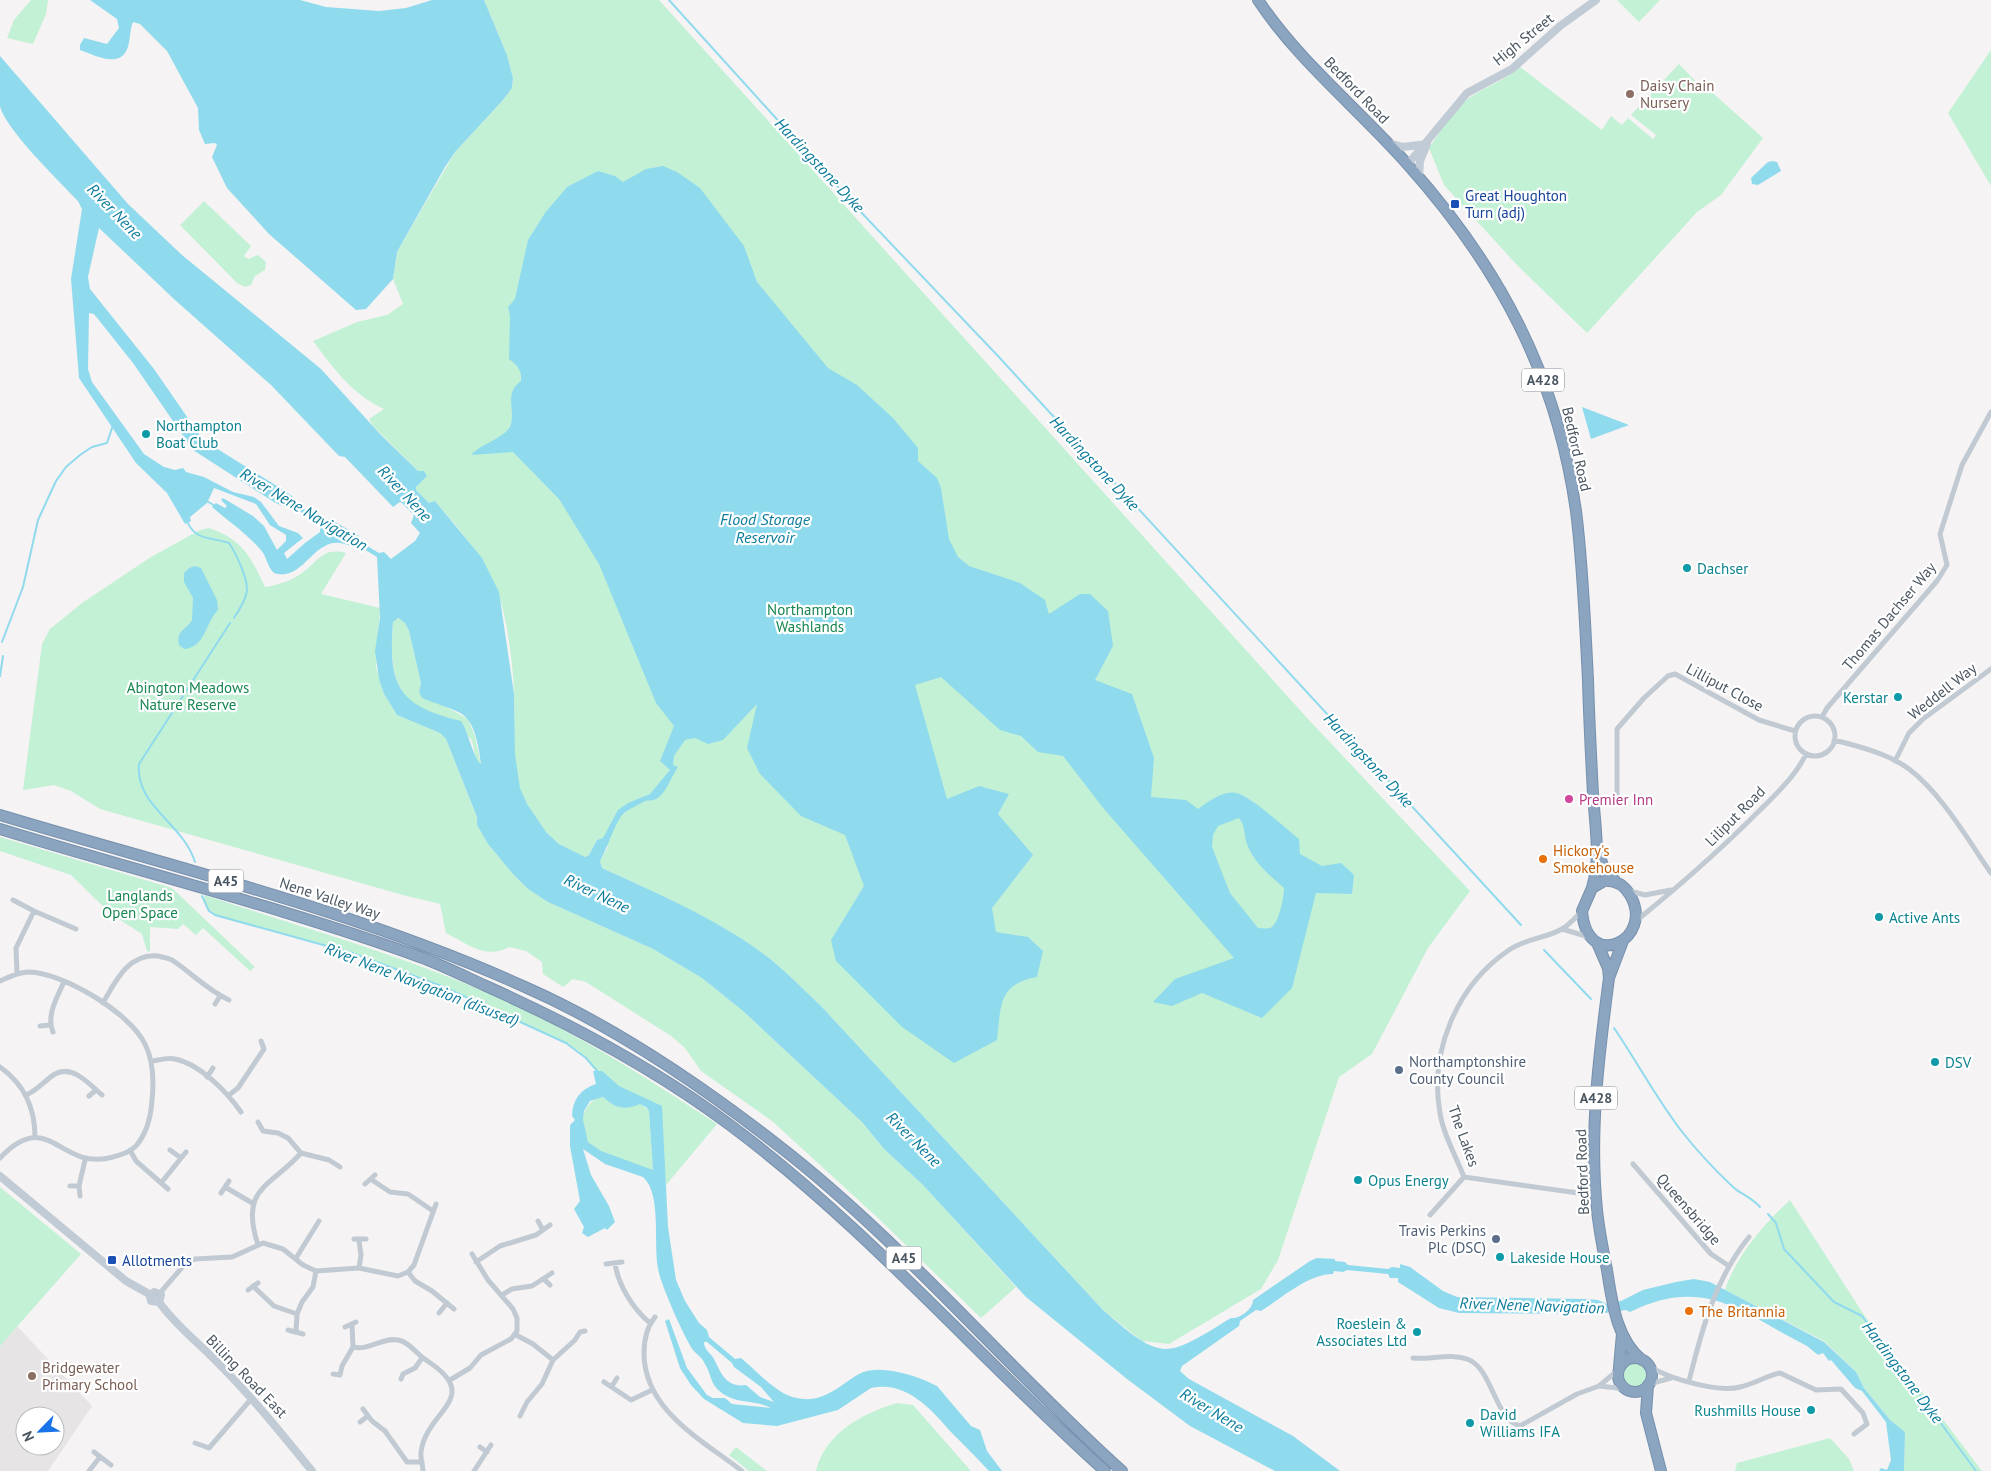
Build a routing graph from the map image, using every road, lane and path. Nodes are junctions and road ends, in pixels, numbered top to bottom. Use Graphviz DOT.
graph roads {
  1 [pos="1258,0"];
  2 [pos="1596,0"];
  3 [pos="1387,143"];
  4 [pos="1427,144"];
  5 [pos="1408,164"];
  6 [pos="1419,177"];
  7 [pos="1991,412"];
  8 [pos="1991,669"];
  9 [pos="1822,718"];
  10 [pos="1795,731"];
  11 [pos="1834,740"];
  12 [pos="1806,754"];
  13 [pos="1895,761"];
  14 [pos="1620,800"];
  15 [pos="0,815"];
  16 [pos="0,829"];
  17 [pos="1598,854"];
  18 [pos="1990,870"];
  19 [pos="1616,882"];
  20 [pos="1592,888"];
  21 [pos="1674,889"];
  22 [pos="1627,890"];
  23 [pos="13,900"];
  24 [pos="34,911"];
  25 [pos="1582,911"];
  26 [pos="1636,920"];
  27 [pos="70,925"];
  28 [pos="76,929"];
  29 [pos="1562,930"];
  30 [pos="66,932"];
  31 [pos="1589,937"];
  32 [pos="1623,941"];
  33 [pos="1598,945"];
  34 [pos="17,974"];
  35 [pos="1609,978"];
  36 [pos="0,981"];
  37 [pos="64,982"];
  38 [pos="220,996"];
  39 [pos="229,1000"];
  40 [pos="103,1004"];
  41 [pos="216,1004"];
  42 [pos="50,1025"];
  43 [pos="40,1026"];
  44 [pos="53,1032"];
  45 [pos="261,1041"];
  46 [pos="152,1061"];
  47 [pos="68,1064"];
  48 [pos="0,1068"];
  49 [pos="212,1068"];
  50 [pos="67,1071"];
  51 [pos="207,1076"];
  52 [pos="96,1090"];
  53 [pos="26,1095"];
  54 [pos="102,1095"];
  55 [pos="229,1095"];
  56 [pos="89,1096"];
  57 [pos="241,1112"];
  58 [pos="258,1122"];
  59 [pos="35,1137"];
  60 [pos="130,1150"];
  61 [pos="170,1150"];
  62 [pos="186,1152"];
  63 [pos="301,1153"];
  64 [pos="338,1156"];
  65 [pos="0,1158"];
  66 [pos="181,1158"];
  67 [pos="85,1160"];
  68 [pos="334,1162"];
  69 [pos="1633,1164"];
  70 [pos="340,1167"];
  71 [pos="0,1176"];
  72 [pos="1464,1177"];
  73 [pos="229,1181"];
  74 [pos="161,1184"];
  75 [pos="365,1184"];
  76 [pos="70,1186"];
  77 [pos="79,1186"];
  78 [pos="225,1187"];
  79 [pos="168,1190"];
  80 [pos="221,1193"];
  81 [pos="1578,1193"];
  82 [pos="80,1196"];
  83 [pos="254,1204"];
  84 [pos="436,1204"];
  85 [pos="433,1211"];
  86 [pos="1430,1215"];
  87 [pos="319,1221"];
  88 [pos="538,1221"];
  89 [pos="550,1225"];
  90 [pos="543,1230"];
  91 [pos="1749,1237"];
  92 [pos="366,1239"];
  93 [pos="258,1245"];
  94 [pos="472,1254"];
  95 [pos="296,1258"];
  96 [pos="476,1262"];
  97 [pos="622,1262"];
  98 [pos="615,1263"];
  99 [pos="606,1264"];
  100 [pos="1729,1266"];
  101 [pos="359,1268"];
  102 [pos="316,1271"];
  103 [pos="408,1272"];
  104 [pos="552,1273"];
  105 [pos="544,1279"];
  106 [pos="550,1286"];
  107 [pos="248,1290"];
  108 [pos="160,1293"];
  109 [pos="151,1295"];
  110 [pos="502,1295"];
  111 [pos="159,1302"];
  112 [pos="447,1303"];
  113 [pos="454,1309"];
  114 [pos="438,1313"];
  115 [pos="297,1314"];
  116 [pos="655,1317"];
  117 [pos="650,1323"];
  118 [pos="345,1327"];
  119 [pos="288,1330"];
  120 [pos="586,1331"];
  121 [pos="296,1332"];
  122 [pos="302,1334"];
  123 [pos="516,1334"];
  124 [pos="1622,1334"];
  125 [pos="353,1347"];
  126 [pos="422,1358"];
  127 [pos="1413,1358"];
  128 [pos="553,1360"];
  129 [pos="1645,1362"];
  130 [pos="1619,1368"];
  131 [pos="333,1374"];
  132 [pos="617,1378"];
  133 [pos="1672,1378"];
  134 [pos="402,1379"];
  135 [pos="450,1380"];
  136 [pos="1689,1381"];
  137 [pos="604,1382"];
  138 [pos="1648,1385"];
  139 [pos="612,1386"];
  140 [pos="1599,1386"];
  141 [pos="652,1390"];
  142 [pos="1628,1390"];
  143 [pos="252,1398"];
  144 [pos="363,1409"];
  145 [pos="1646,1413"];
  146 [pos="368,1416"];
  147 [pos="520,1416"];
  148 [pos="360,1422"];
  149 [pos="1854,1434"];
  150 [pos="195,1442"];
  151 [pos="491,1445"];
  152 [pos="480,1447"];
  153 [pos="94,1452"];
  154 [pos="487,1452"];
  155 [pos="100,1457"];
  156 [pos="422,1462"];
  157 [pos="111,1465"];
  158 [pos="89,1471"];
  159 [pos="312,1471"];
  160 [pos="424,1471"];
  161 [pos="474,1471"];
  162 [pos="742,1471"];
  163 [pos="1105,1471"];
  164 [pos="1122,1471"];
  165 [pos="1661,1471"];
  1 -- 3 [label="highway, Bedford Road / A428"];
  2 -- 4 [label="street, High Street"];
  3 -- 4 [label="street"];
  3 -- 5 [label="highway, Bedford Road / A428"];
  4 -- 5 [label="street, High Street"];
  4 -- 6 [label="street"];
  5 -- 6 [label="highway, Bedford Road / A428"];
  6 -- 17 [label="highway, Bedford Road / A428"];
  7 -- 9 [label="street, Thomas Dachser Way"];
  8 -- 13 [label="street, Weddell Way"];
  9 -- 10 [label="street"];
  9 -- 11 [label="street"];
  10 -- 12 [label="street"];
  10 -- 14 [label="street, Lilliput Close"];
  11 -- 12 [label="street"];
  11 -- 13 [label="street"];
  12 -- 21 [label="street, Liliput Road"];
  13 -- 18 [label="street"];
  15 -- 164 [label="highway, Nene Valley Way / A45"];
  16 -- 163 [label="highway, Nene Valley Way / A45"];
  17 -- 19 [label="highway, Bedford Road / A428"];
  17 -- 20 [label="highway, Bedford Road / A428"];
  19 -- 20 [label="highway"];
  19 -- 22 [label="highway"];
  20 -- 25 [label="highway"];
  21 -- 22 [label="street, Liliput Road"];
  21 -- 26 [label="street, Liliput Road"];
  22 -- 26 [label="highway"];
  23 -- 24 [label="street"];
  24 -- 27 [label="street"];
  24 -- 34 [label="street"];
  25 -- 29 [label="street, The Lakes"];
  25 -- 31 [label="highway"];
  26 -- 32 [label="highway"];
  27 -- 28 [label="street"];
  27 -- 30 [label="street"];
  29 -- 31 [label="street"];
  29 -- 72 [label="street, The Lakes"];
  31 -- 33 [label="highway"];
  32 -- 33 [label="highway"];
  32 -- 35 [label="highway, Bedford Road / A428"];
  33 -- 35 [label="highway, Bedford Road / A428"];
  34 -- 36 [label="street"];
  34 -- 37 [label="street"];
  35 -- 124 [label="highway, Bedford Road / A428"];
  37 -- 40 [label="street"];
  37 -- 42 [label="street"];
  38 -- 39 [label="street"];
  38 -- 40 [label="street"];
  38 -- 41 [label="street"];
  40 -- 46 [label="street"];
  42 -- 43 [label="street"];
  42 -- 44 [label="street"];
  45 -- 55 [label="street"];
  46 -- 51 [label="street"];
  46 -- 60 [label="street"];
  47 -- 50 [label="street"];
  48 -- 53 [label="street"];
  49 -- 51 [label="street"];
  50 -- 52 [label="street"];
  50 -- 53 [label="street"];
  51 -- 55 [label="street"];
  52 -- 54 [label="street"];
  52 -- 56 [label="street"];
  53 -- 59 [label="street"];
  55 -- 57 [label="street"];
  58 -- 63 [label="street"];
  59 -- 65 [label="street"];
  59 -- 67 [label="street"];
  60 -- 67 [label="street"];
  60 -- 74 [label="street"];
  61 -- 66 [label="street"];
  62 -- 66 [label="street"];
  63 -- 68 [label="street"];
  63 -- 83 [label="street"];
  64 -- 68 [label="street"];
  66 -- 74 [label="street"];
  67 -- 77 [label="street"];
  68 -- 70 [label="street"];
  69 -- 100 [label="street, Queensbridge"];
  71 -- 109 [label="street, Billing Road East"];
  72 -- 81 [label="street, The Lakes"];
  72 -- 86 [label="street"];
  73 -- 78 [label="street"];
  74 -- 79 [label="street"];
  75 -- 85 [label="street"];
  76 -- 77 [label="street"];
  77 -- 82 [label="street"];
  78 -- 80 [label="street"];
  78 -- 83 [label="street"];
  83 -- 93 [label="street"];
  84 -- 85 [label="street"];
  85 -- 103 [label="street"];
  87 -- 95 [label="street"];
  88 -- 90 [label="street"];
  89 -- 90 [label="street"];
  90 -- 96 [label="street"];
  91 -- 100 [label="street, Queensbridge"];
  92 -- 101 [label="street"];
  93 -- 95 [label="street"];
  93 -- 108 [label="street"];
  94 -- 96 [label="street"];
  95 -- 102 [label="street"];
  96 -- 110 [label="street"];
  97 -- 98 [label="street"];
  98 -- 99 [label="street"];
  98 -- 117 [label="street"];
  100 -- 136 [label="street, Queensbridge"];
  101 -- 102 [label="street"];
  101 -- 103 [label="street"];
  102 -- 115 [label="street"];
  103 -- 112 [label="street"];
  104 -- 105 [label="street"];
  105 -- 106 [label="street"];
  105 -- 110 [label="street"];
  107 -- 115 [label="street"];
  108 -- 109 [label="street"];
  108 -- 111 [label="street"];
  109 -- 111 [label="street, Billing Road East"];
  110 -- 123 [label="street"];
  111 -- 143 [label="street, Billing Road East"];
  112 -- 113 [label="street"];
  112 -- 114 [label="street"];
  115 -- 121 [label="street"];
  116 -- 117 [label="street"];
  117 -- 141 [label="street"];
  118 -- 125 [label="street"];
  119 -- 121 [label="street"];
  120 -- 128 [label="street"];
  121 -- 122 [label="street"];
  123 -- 128 [label="street"];
  123 -- 135 [label="street"];
  124 -- 129 [label="highway, Bedford Road / A428"];
  124 -- 130 [label="highway, Bedford Road / A428"];
  125 -- 126 [label="street"];
  125 -- 131 [label="street"];
  126 -- 134 [label="street"];
  126 -- 135 [label="street"];
  127 -- 140 [label="street"];
  128 -- 147 [label="street"];
  129 -- 130 [label="highway"];
  129 -- 133 [label="street"];
  129 -- 138 [label="highway"];
  130 -- 140 [label="street"];
  130 -- 142 [label="highway"];
  132 -- 139 [label="street"];
  133 -- 136 [label="street"];
  133 -- 138 [label="street"];
  135 -- 156 [label="street"];
  136 -- 149 [label="street"];
  137 -- 139 [label="street"];
  138 -- 142 [label="highway"];
  138 -- 145 [label="highway"];
  139 -- 141 [label="street"];
  140 -- 142 [label="street"];
  141 -- 162 [label="street"];
  142 -- 145 [label="highway"];
  143 -- 150 [label="street"];
  143 -- 159 [label="street, Billing Road East"];
  144 -- 146 [label="street"];
  145 -- 165 [label="highway"];
  146 -- 148 [label="street"];
  146 -- 156 [label="street"];
  151 -- 154 [label="street"];
  152 -- 154 [label="street"];
  153 -- 155 [label="street"];
  154 -- 161 [label="street"];
  155 -- 157 [label="street"];
  155 -- 158 [label="street"];
  156 -- 160 [label="street"];
}
